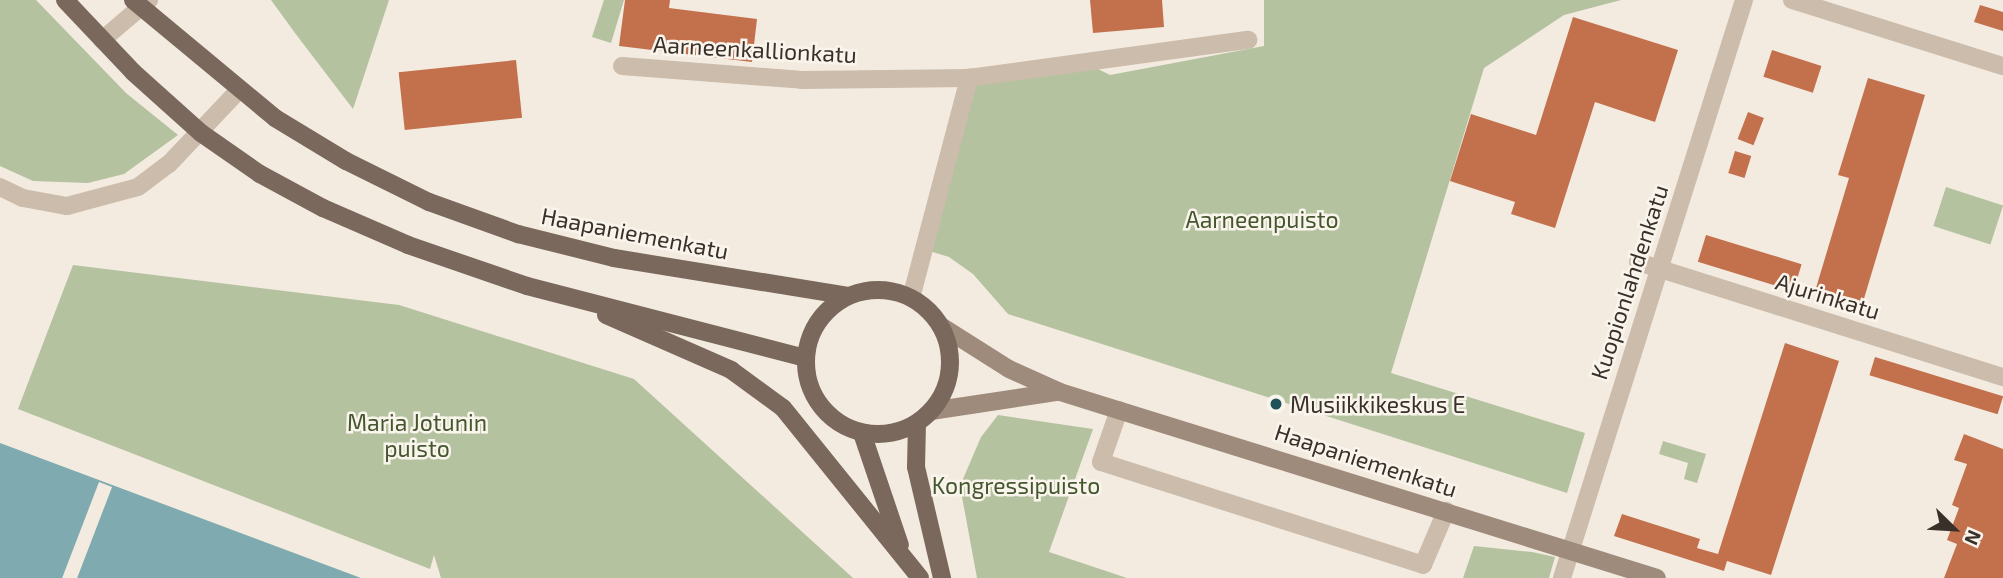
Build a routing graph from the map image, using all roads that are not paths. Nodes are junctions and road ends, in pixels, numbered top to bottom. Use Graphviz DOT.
graph roads {
  1 [pos="65,0"];
  2 [pos="1744,0"];
  3 [pos="1792,0"];
  4 [pos="141,2"];
  5 [pos="102,40"];
  6 [pos="1248,40"];
  7 [pos="622,66"];
  8 [pos="2003,66"];
  9 [pos="969,78"];
  10 [pos="239,90"];
  11 [pos="201,133"];
  12 [pos="0,187"];
  13 [pos="1638,262"];
  14 [pos="1660,269"];
  15 [pos="565,296"];
  16 [pos="848,296"];
  17 [pos="911,298"];
  18 [pos="941,326"];
  19 [pos="805,358"];
  20 [pos="2003,377"];
  21 [pos="1060,392"];
  22 [pos="1119,410"];
  23 [pos="931,411"];
  24 [pos="917,423"];
  25 [pos="862,433"];
  26 [pos="1447,512"];
  27 [pos="1570,550"];
  28 [pos="903,552"];
  29 [pos="920,578"];
  30 [pos="943,578"];
  31 [pos="1562,578"];
  32 [pos="1657,578"];
  1 -- 5 [label="main road"];
  2 -- 14 [label="street, Kuopionlahdenkatu"];
  3 -- 8 [label="street"];
  4 -- 5 [label="street"];
  4 -- 10 [label="main road, Haapaniemenkatu"];
  5 -- 11 [label="main road"];
  6 -- 9 [label="street, Aarneenkallionkatu"];
  7 -- 9 [label="street, Aarneenkallionkatu"];
  9 -- 17 [label="street"];
  10 -- 11 [label="street"];
  10 -- 16 [label="main road, Haapaniemenkatu"];
  11 -- 12 [label="street"];
  11 -- 15 [label="main road"];
  13 -- 14 [label="street, Ajurinkatu"];
  14 -- 20 [label="street, Ajurinkatu"];
  14 -- 27 [label="street, Kuopionlahdenkatu"];
  15 -- 19 [label="main road"];
  15 -- 28 [label="main road"];
  16 -- 17 [label="main road"];
  16 -- 19 [label="main road"];
  17 -- 18 [label="main road"];
  18 -- 21 [label="main road, Haapaniemenkatu"];
  18 -- 23 [label="main road"];
  19 -- 25 [label="main road"];
  21 -- 22 [label="main road, Haapaniemenkatu"];
  21 -- 23 [label="main road, Haapaniemenkatu"];
  22 -- 26 [label="main road, Haapaniemenkatu"];
  22 -- 26 [label="street"];
  23 -- 24 [label="main road"];
  24 -- 25 [label="main road"];
  24 -- 30 [label="main road"];
  25 -- 28 [label="main road"];
  26 -- 27 [label="main road, Haapaniemenkatu"];
  27 -- 31 [label="street, Kuopionlahdenkatu"];
  27 -- 32 [label="main road, Haapaniemenkatu"];
  28 -- 29 [label="main road"];
}
